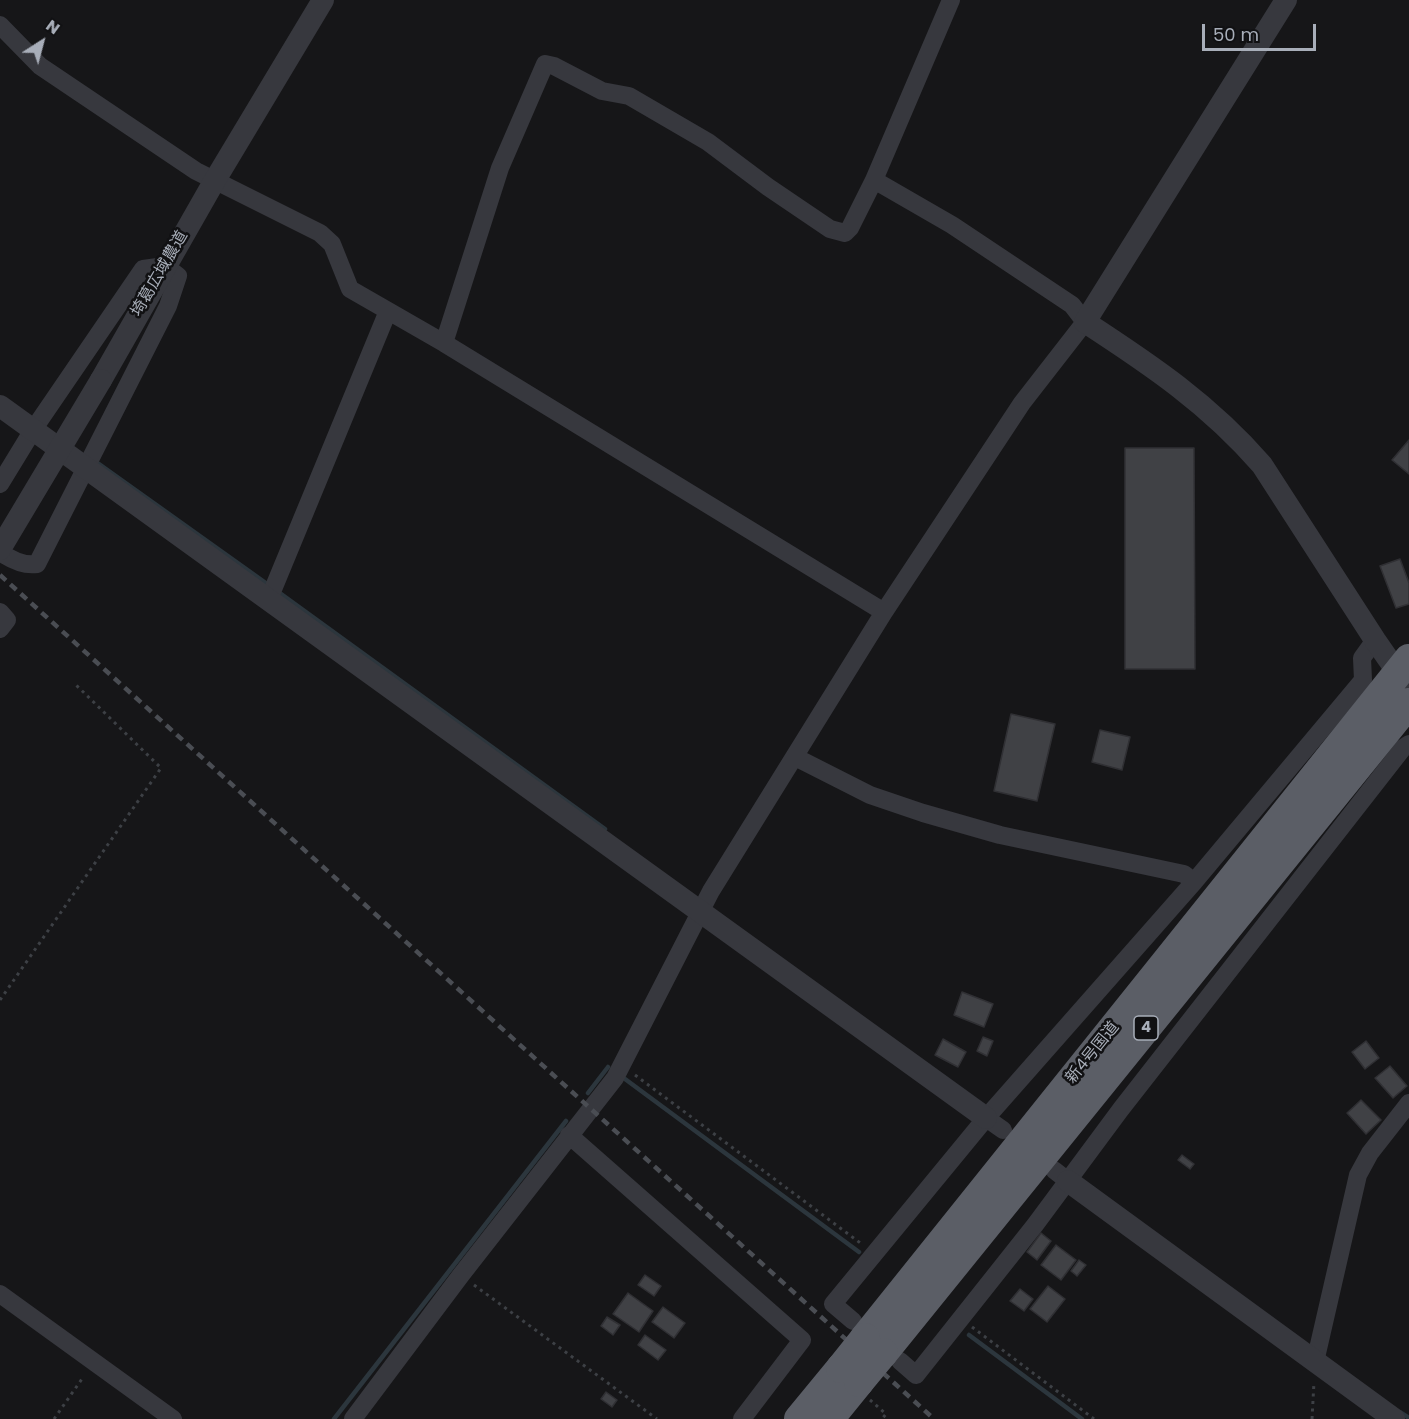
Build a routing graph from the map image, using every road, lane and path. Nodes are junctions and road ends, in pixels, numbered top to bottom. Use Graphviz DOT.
graph roads {
  1 [pos="323,0"];
  2 [pos="951,0"];
  3 [pos="1286,0"];
  4 [pos="0,25"];
  5 [pos="215,180"];
  6 [pos="874,180"];
  7 [pos="165,266"];
  8 [pos="388,311"];
  9 [pos="1085,322"];
  10 [pos="444,343"];
  11 [pos="0,406"];
  12 [pos="33,430"];
  13 [pos="86,468"];
  14 [pos="0,484"];
  15 [pos="0,551"];
  16 [pos="269,599"];
  17 [pos="0,612"];
  18 [pos="884,612"];
  19 [pos="0,629"];
  20 [pos="1375,640"];
  21 [pos="1405,673"];
  22 [pos="74,683"];
  23 [pos="1409,703"];
  24 [pos="1409,744"];
  25 [pos="795,757"];
  26 [pos="1194,882"];
  27 [pos="701,911"];
  28 [pos="0,1000"];
  29 [pos="622,1065"];
  30 [pos="1409,1103"];
  31 [pos="994,1124"];
  32 [pos="569,1135"];
  33 [pos="1061,1176"];
  34 [pos="874,1254"];
  35 [pos="460,1275"];
  36 [pos="0,1294"];
  37 [pos="961,1319"];
  38 [pos="875,1343"];
  39 [pos="1317,1355"];
  40 [pos="94,1362"];
  41 [pos="856,1383"];
  42 [pos="54,1419"];
  43 [pos="173,1419"];
  44 [pos="353,1419"];
  45 [pos="657,1419"];
  46 [pos="742,1419"];
  47 [pos="800,1419"];
  48 [pos="829,1419"];
  49 [pos="882,1419"];
  50 [pos="1094,1419"];
  51 [pos="1312,1419"];
  52 [pos="1394,1419"];
  1 -- 5 [label="street, 埼葛広域農道"];
  2 -- 6 [label="street"];
  3 -- 9 [label="street"];
  4 -- 5 [label="street"];
  5 -- 7 [label="street, 埼葛広域農道"];
  5 -- 8 [label="street"];
  6 -- 9 [label="street"];
  6 -- 10 [label="street"];
  7 -- 12 [label="street"];
  7 -- 13 [label="street"];
  7 -- 15 [label="street, 埼葛広域農道, bridge"];
  8 -- 10 [label="street"];
  8 -- 16 [label="street"];
  9 -- 18 [label="street"];
  9 -- 20 [label="street"];
  10 -- 18 [label="street"];
  11 -- 12 [label="street"];
  12 -- 13 [label="street"];
  12 -- 14 [label="street"];
  13 -- 15 [label="street"];
  13 -- 16 [label="street"];
  16 -- 27 [label="street"];
  17 -- 19 [label="street"];
  18 -- 25 [label="street"];
  20 -- 21 [label="street"];
  20 -- 26 [label="street"];
  21 -- 38 [label="highway, 新4号国道 / 4"];
  22 -- 28 [label="path"];
  23 -- 38 [label="highway, 新4号国道 / 4"];
  24 -- 33 [label="street"];
  25 -- 26 [label="street"];
  25 -- 27 [label="street"];
  26 -- 31 [label="street"];
  27 -- 29 [label="street"];
  27 -- 31 [label="street"];
  29 -- 32 [label="street"];
  29 -- 34 [label="path"];
  30 -- 39 [label="street"];
  31 -- 34 [label="street"];
  32 -- 35 [label="street"];
  32 -- 46 [label="street"];
  33 -- 37 [label="street"];
  33 -- 39 [label="street"];
  34 -- 38 [label="street"];
  35 -- 44 [label="street"];
  35 -- 45 [label="path"];
  36 -- 40 [label="street"];
  37 -- 38 [label="street"];
  37 -- 50 [label="path"];
  38 -- 41 [label="highway, 新4号国道 / 4, bridge"];
  39 -- 51 [label="path"];
  39 -- 52 [label="street"];
  40 -- 42 [label="path"];
  40 -- 43 [label="street"];
  41 -- 47 [label="highway, 新4号国道 / 4"];
  41 -- 48 [label="highway, 新4号国道 / 4"];
  41 -- 49 [label="path"];
}
